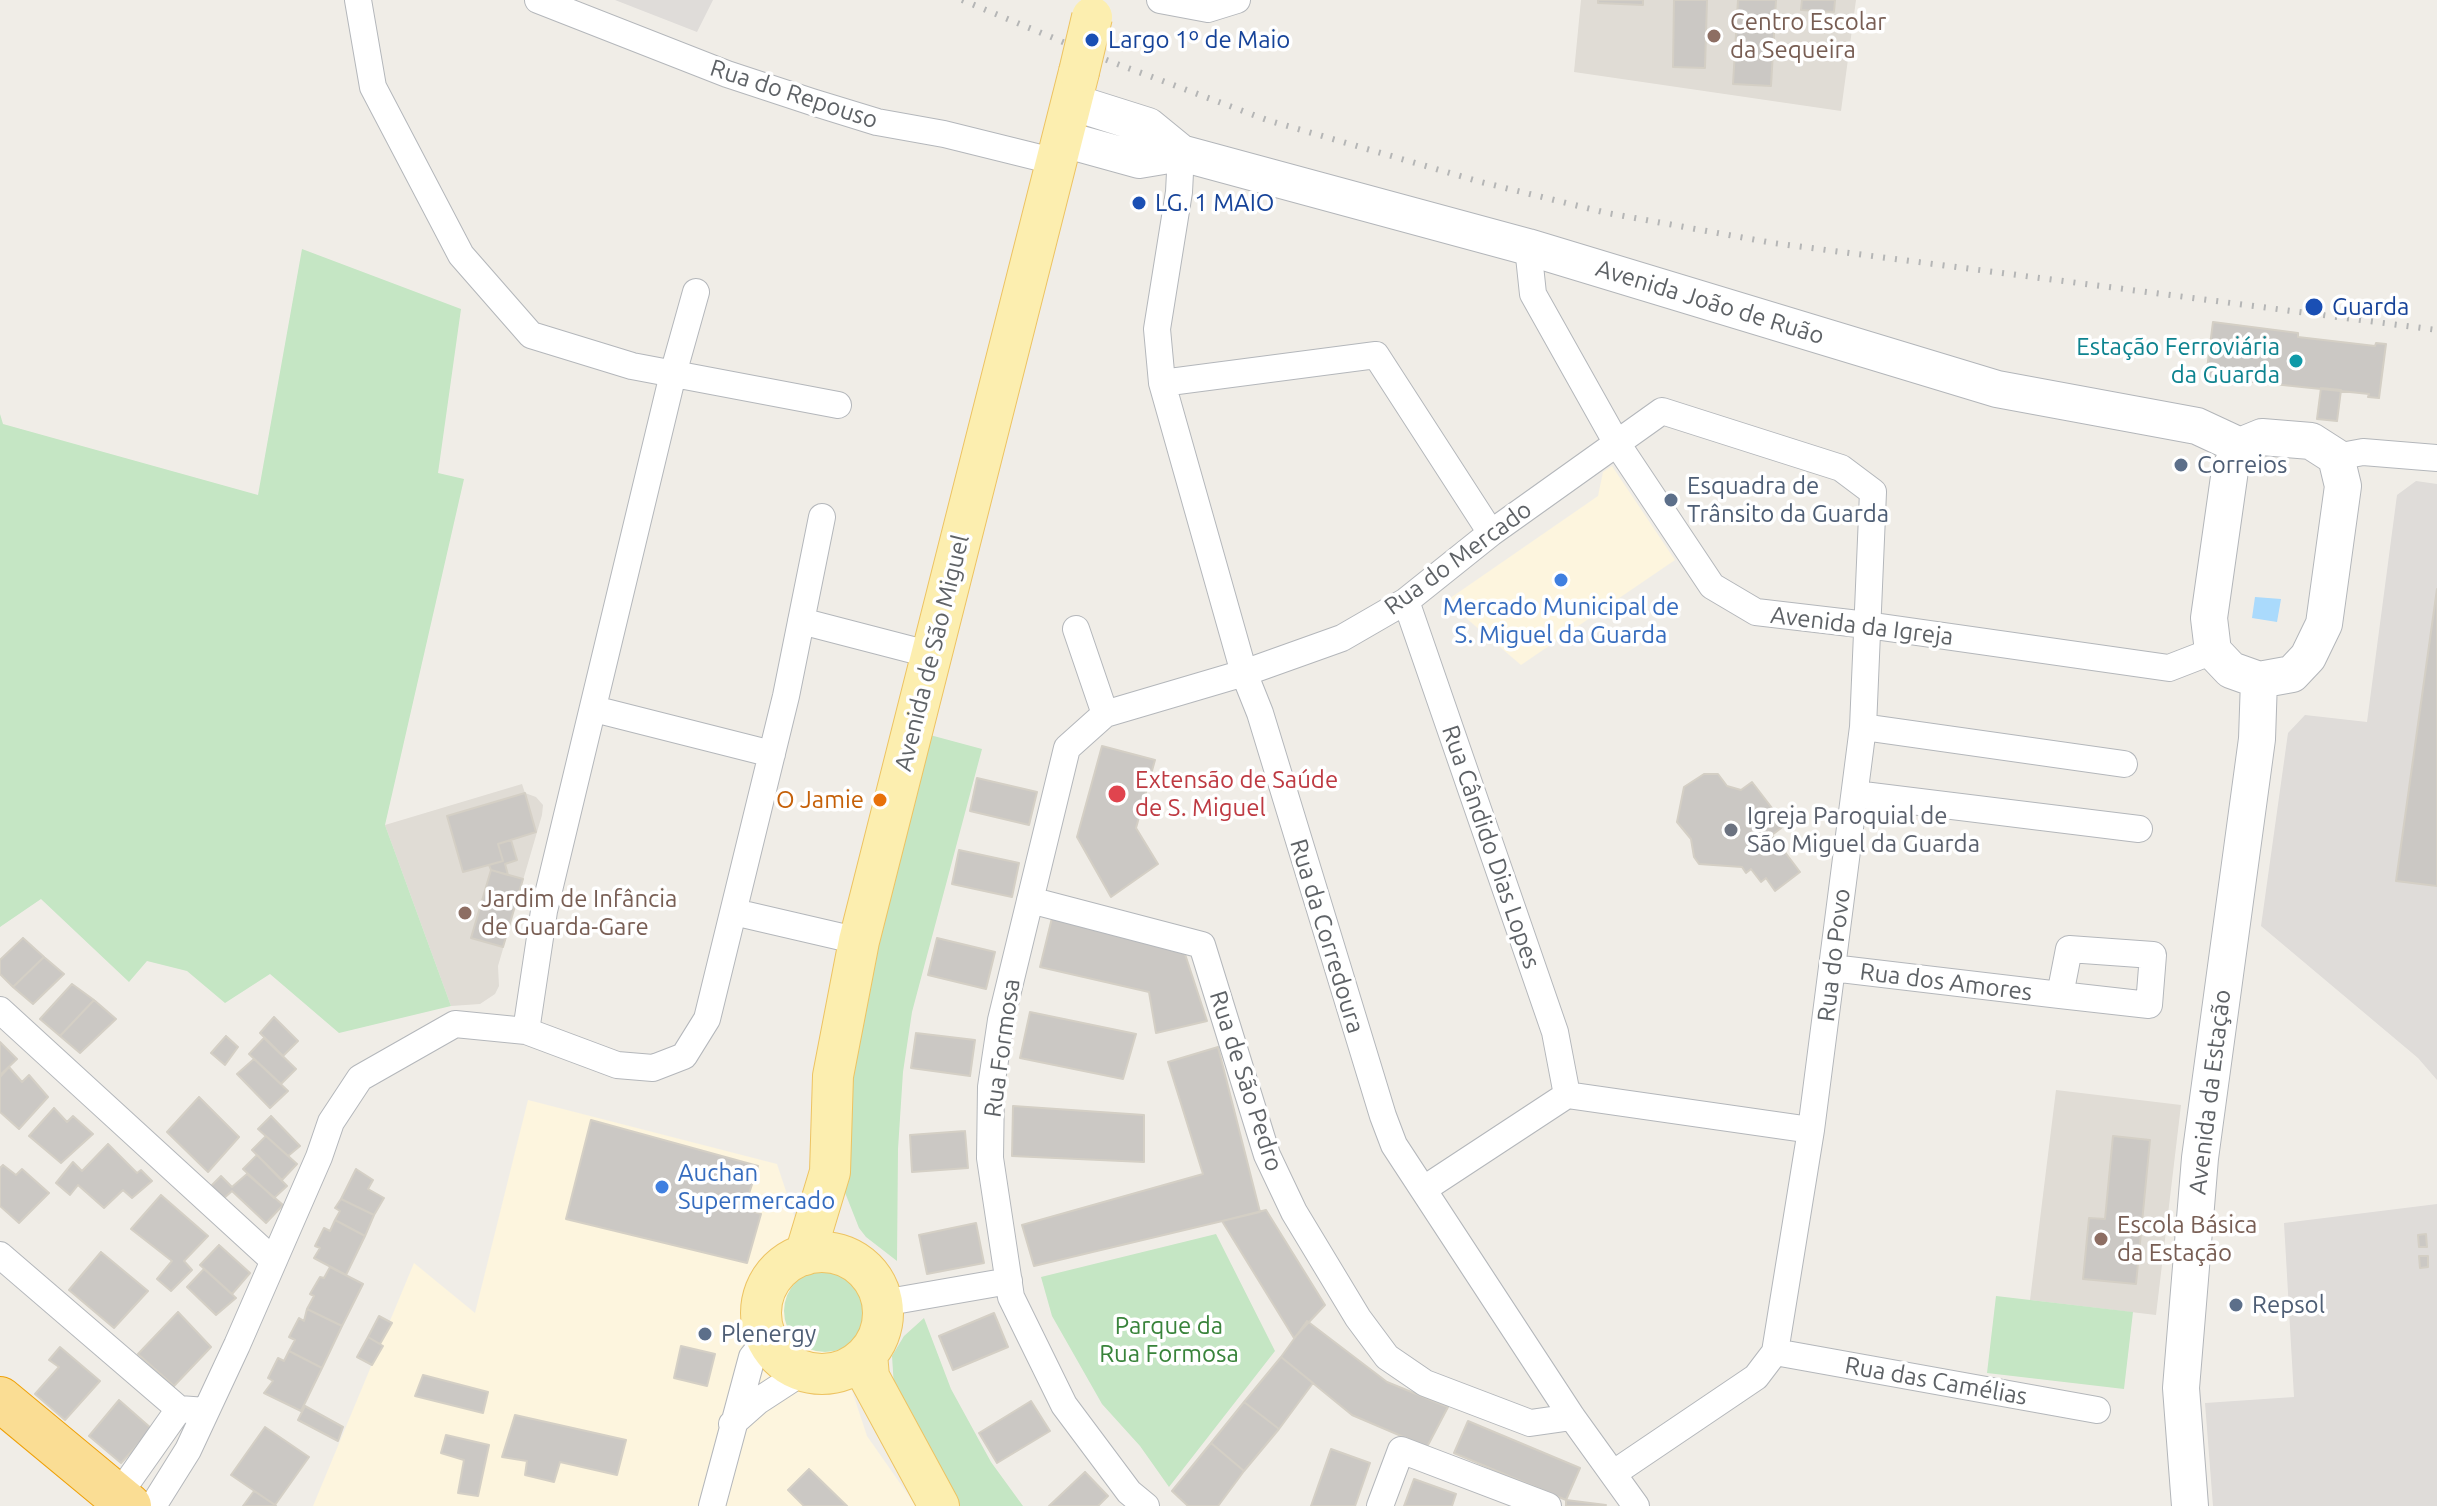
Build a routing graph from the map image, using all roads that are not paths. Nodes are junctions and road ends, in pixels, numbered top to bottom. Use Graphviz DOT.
graph roads {
  1 [pos="358,0"];
  2 [pos="538,0"];
  3 [pos="1160,0"];
  4 [pos="1237,0"];
  5 [pos="1094,9"];
  6 [pos="1068,119"];
  7 [pos="1181,153"];
  8 [pos="1528,247"];
  9 [pos="696,292"];
  10 [pos="673,374"];
  11 [pos="1162,383"];
  12 [pos="838,405"];
  13 [pos="1616,442"];
  14 [pos="2240,446"];
  15 [pos="2336,457"];
  16 [pos="2437,458"];
  17 [pos="822,517"];
  18 [pos="1491,533"];
  19 [pos="1406,601"];
  20 [pos="801,621"];
  21 [pos="1867,625"];
  22 [pos="1076,629"];
  23 [pos="2213,651"];
  24 [pos="932,655"];
  25 [pos="1244,673"];
  26 [pos="2259,680"];
  27 [pos="594,709"];
  28 [pos="1105,714"];
  29 [pos="1863,727"];
  30 [pos="772,754"];
  31 [pos="2124,764"];
  32 [pos="1855,794"];
  33 [pos="2139,829"];
  34 [pos="1030,900"];
  35 [pos="734,912"];
  36 [pos="859,941"];
  37 [pos="1832,968"];
  38 [pos="2060,995"];
  39 [pos="0,1010"];
  40 [pos="526,1031"];
  41 [pos="1567,1095"];
  42 [pos="1811,1130"];
  43 [pos="830,1172"];
  44 [pos="1424,1189"];
  45 [pos="0,1255"];
  46 [pos="805,1255"];
  47 [pos="273,1260"];
  48 [pos="855,1262"];
  49 [pos="1009,1281"];
  50 [pos="883,1306"];
  51 [pos="767,1339"];
  52 [pos="1775,1352"];
  53 [pos="867,1354"];
  54 [pos="816,1372"];
  55 [pos="0,1399"];
  56 [pos="179,1409"];
  57 [pos="2097,1410"];
  58 [pos="206,1411"];
  59 [pos="1572,1417"];
  60 [pos="732,1424"];
  61 [pos="1623,1493"];
  62 [pos="133,1503"];
  63 [pos="712,1506"];
  64 [pos="921,1506"];
  65 [pos="939,1506"];
  66 [pos="1146,1506"];
  67 [pos="1380,1506"];
  68 [pos="1548,1506"];
  69 [pos="2190,1506"];
  1 -- 10 [label="street"];
  2 -- 6 [label="street, Rua do Repouso"];
  3 -- 4 [label="street"];
  5 -- 6 [label="main road, Avenida de São Miguel, bridge"];
  6 -- 7 [label="main road"];
  6 -- 24 [label="main road, Avenida de São Miguel"];
  7 -- 8 [label="main road, Avenida João de Ruão"];
  7 -- 11 [label="street, Rua da Corredoura"];
  8 -- 13 [label="street, Avenida da Igreja"];
  8 -- 14 [label="main road, Avenida João de Ruão"];
  9 -- 10 [label="street"];
  10 -- 12 [label="street"];
  10 -- 27 [label="street"];
  11 -- 18 [label="street"];
  11 -- 25 [label="street, Rua da Corredoura"];
  13 -- 18 [label="street, Rua do Mercado"];
  13 -- 21 [label="street, Avenida da Igreja"];
  13 -- 21 [label="street, Rua do Povo"];
  14 -- 15 [label="main road"];
  14 -- 23 [label="main road"];
  15 -- 16 [label="street"];
  15 -- 26 [label="main road"];
  17 -- 20 [label="street"];
  18 -- 19 [label="street, Rua do Mercado"];
  19 -- 25 [label="street, Rua do Mercado"];
  19 -- 41 [label="street, Rua Cândido Dias Lopes"];
  20 -- 24 [label="street"];
  20 -- 30 [label="street"];
  21 -- 23 [label="street, Avenida da Igreja"];
  21 -- 29 [label="street, Rua do Povo"];
  22 -- 28 [label="street"];
  23 -- 26 [label="main road"];
  24 -- 36 [label="main road, Avenida de São Miguel"];
  25 -- 28 [label="street, Rua Formosa"];
  25 -- 44 [label="street, Rua da Corredoura"];
  26 -- 69 [label="main road, Avenida da Estação"];
  27 -- 30 [label="street"];
  27 -- 40 [label="street"];
  28 -- 34 [label="street, Rua Formosa"];
  29 -- 31 [label="street"];
  29 -- 32 [label="street, Rua do Povo"];
  30 -- 35 [label="street"];
  32 -- 33 [label="street"];
  32 -- 37 [label="street, Rua do Povo"];
  34 -- 49 [label="street, Rua Formosa"];
  34 -- 59 [label="street, Rua de São Pedro"];
  35 -- 36 [label="street"];
  35 -- 40 [label="street"];
  36 -- 43 [label="main road, Avenida de São Miguel"];
  37 -- 38 [label="street, Rua dos Amores"];
  37 -- 42 [label="street, Rua do Povo"];
  39 -- 47 [label="street"];
  40 -- 47 [label="street"];
  41 -- 42 [label="street"];
  41 -- 44 [label="street"];
  42 -- 52 [label="street, Rua do Povo"];
  43 -- 46 [label="main road, Avenida de São Miguel"];
  43 -- 48 [label="main road, Avenida de São Miguel"];
  44 -- 59 [label="street, Rua da Corredoura"];
  45 -- 56 [label="street"];
  46 -- 48 [label="main road"];
  46 -- 51 [label="main road"];
  47 -- 58 [label="street"];
  48 -- 50 [label="main road"];
  49 -- 50 [label="street"];
  49 -- 66 [label="street, Rua Formosa"];
  50 -- 53 [label="main road"];
  51 -- 54 [label="main road"];
  51 -- 60 [label="street"];
  52 -- 57 [label="street, Rua das Camélias"];
  52 -- 61 [label="street"];
  53 -- 54 [label="main road"];
  53 -- 65 [label="main road"];
  54 -- 60 [label="street"];
  54 -- 64 [label="main road"];
  55 -- 62 [label="highway"];
  56 -- 58 [label="street"];
  56 -- 62 [label="street"];
  58 -- 62 [label="street"];
  59 -- 61 [label="street, Rua da Corredoura"];
  60 -- 63 [label="street"];
  67 -- 68 [label="street"];
}
